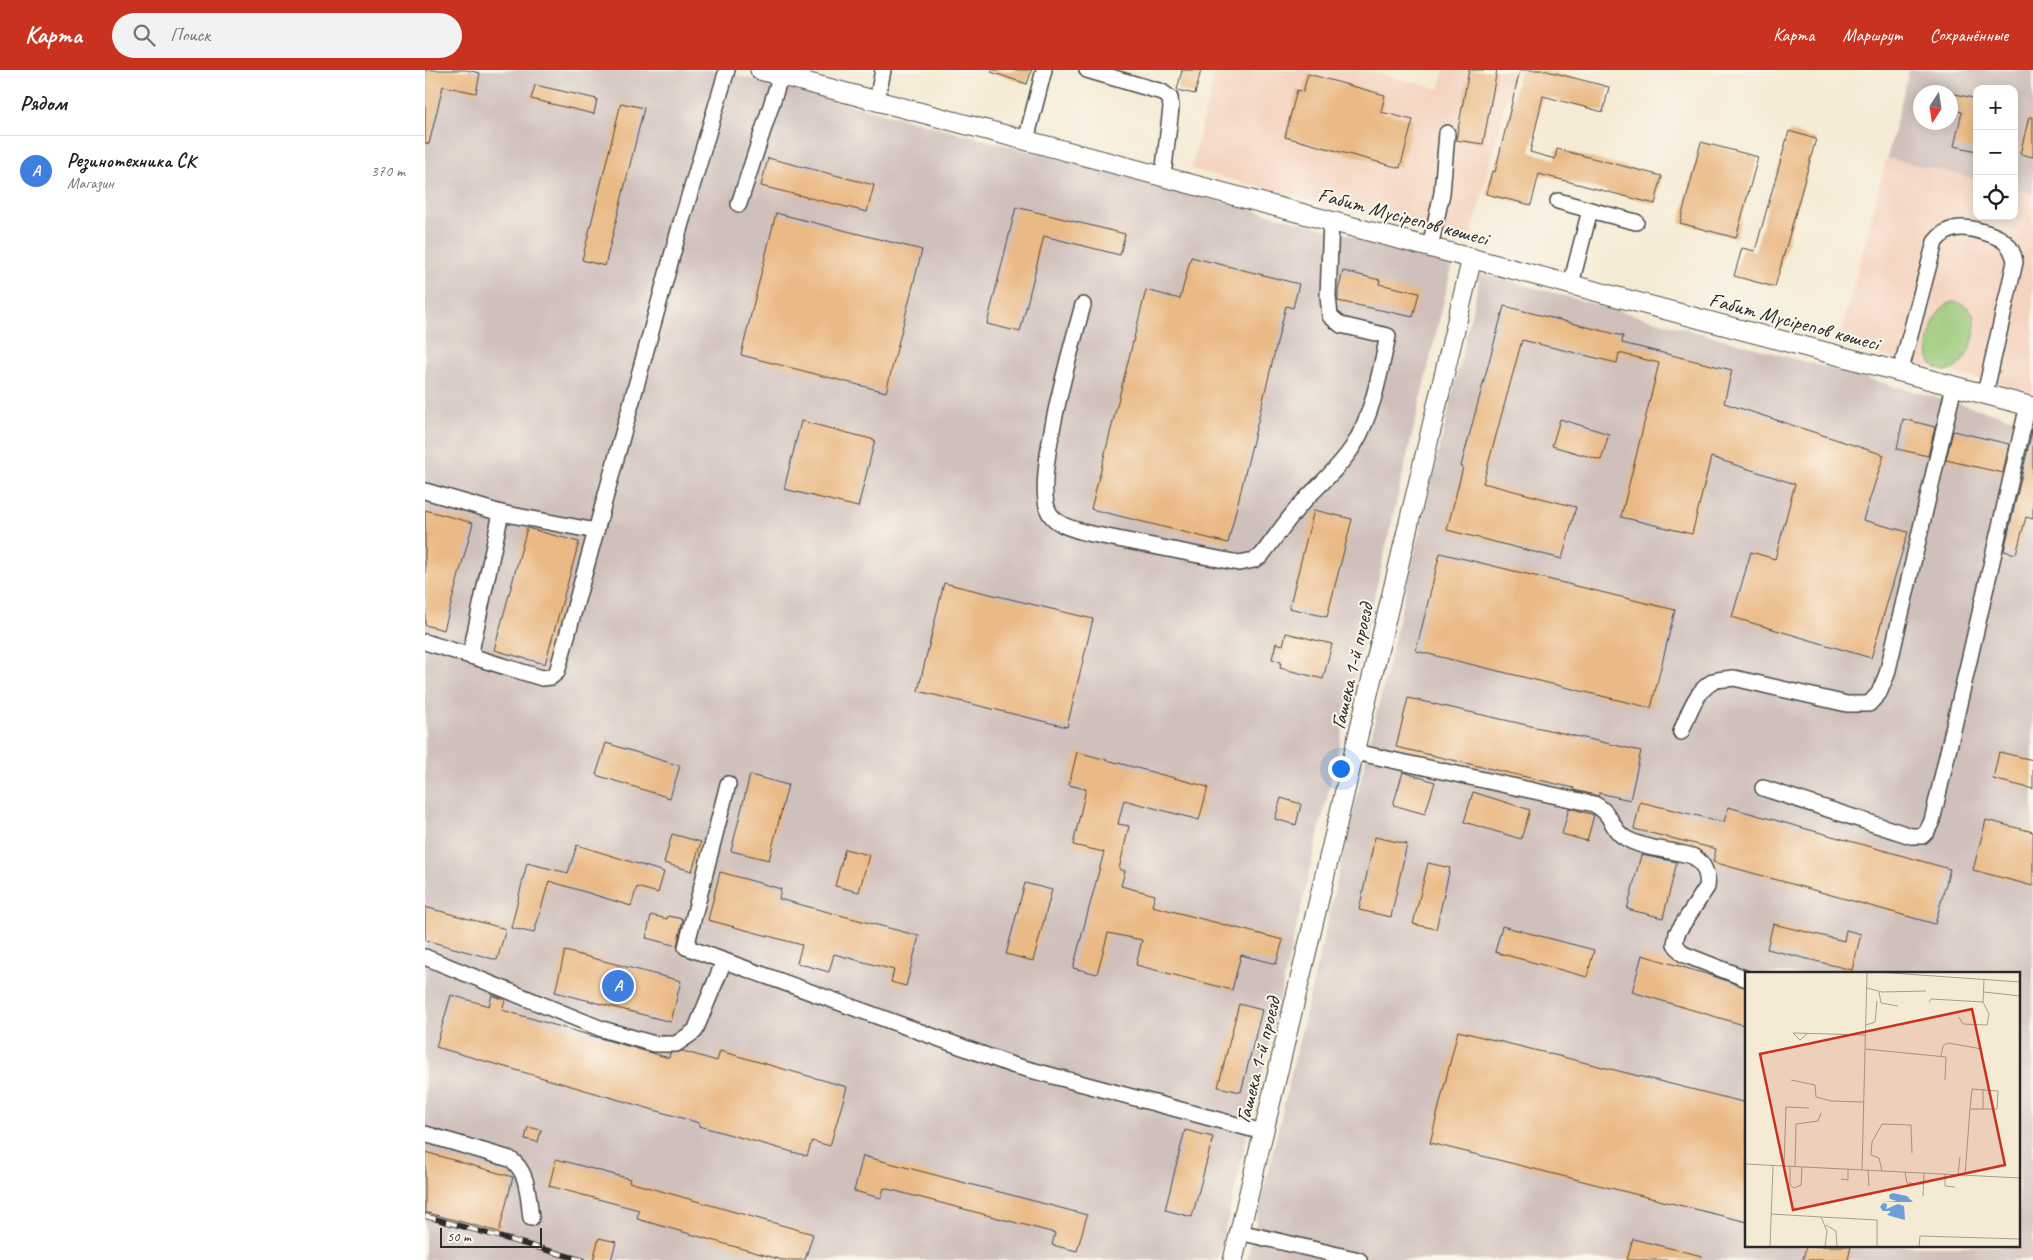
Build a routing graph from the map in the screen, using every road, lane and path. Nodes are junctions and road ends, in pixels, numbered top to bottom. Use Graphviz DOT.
graph roads {
  1 [pos="727,70"];
  2 [pos="761,70"];
  3 [pos="883,70"];
  4 [pos="1044,70"];
  5 [pos="1087,70"];
  6 [pos="781,75"];
  7 [pos="877,101"];
  8 [pos="1447,133"];
  9 [pos="1026,140"];
  10 [pos="1163,176"];
  11 [pos="1558,201"];
  12 [pos="739,204"];
  13 [pos="1590,210"];
  14 [pos="1331,221"];
  15 [pos="1636,222"];
  16 [pos="1430,247"];
  17 [pos="1472,258"];
  18 [pos="1571,284"];
  19 [pos="1083,305"];
  20 [pos="1900,373"];
  21 [pos="1954,386"];
  22 [pos="1985,394"];
  23 [pos="2031,406"];
  24 [pos="425,491"];
  25 [pos="501,513"];
  26 [pos="596,531"];
  27 [pos="425,642"];
  28 [pos="469,656"];
  29 [pos="1681,732"];
  30 [pos="1355,752"];
  31 [pos="728,784"];
  32 [pos="1763,788"];
  33 [pos="425,957"];
  34 [pos="724,961"];
  35 [pos="1745,978"];
  36 [pos="1263,1132"];
  37 [pos="425,1134"];
  38 [pos="531,1218"];
  39 [pos="1239,1232"];
  40 [pos="1233,1260"];
  41 [pos="1359,1260"];
  1 -- 26 [label="street"];
  2 -- 6 [label="main road, Ғабит Мүсірепов көшесі"];
  3 -- 7 [label="street"];
  4 -- 9 [label="street"];
  5 -- 10 [label="street"];
  6 -- 7 [label="main road, Ғабит Мүсірепов көшесі"];
  6 -- 12 [label="street"];
  7 -- 9 [label="main road, Ғабит Мүсірепов көшесі"];
  8 -- 16 [label="street"];
  9 -- 10 [label="main road, Ғабит Мүсірепов көшесі"];
  10 -- 14 [label="main road, Ғабит Мүсірепов көшесі"];
  11 -- 13 [label="street"];
  13 -- 15 [label="street"];
  13 -- 18 [label="street"];
  14 -- 16 [label="main road, Ғабит Мүсірепов көшесі"];
  14 -- 19 [label="street"];
  16 -- 17 [label="main road, Ғабит Мүсірепов көшесі"];
  17 -- 18 [label="main road, Ғабит Мүсірепов көшесі"];
  17 -- 30 [label="main road, Гашека 1-й проезд"];
  18 -- 20 [label="main road, Ғабит Мүсірепов көшесі"];
  20 -- 21 [label="main road, Ғабит Мүсірепов көшесі"];
  20 -- 22 [label="street"];
  21 -- 22 [label="main road, Ғабит Мүсірепов көшесі"];
  21 -- 29 [label="street"];
  22 -- 23 [label="main road, Ғабит Мүсірепов көшесі"];
  23 -- 32 [label="street"];
  24 -- 25 [label="street"];
  25 -- 26 [label="street"];
  25 -- 28 [label="street"];
  26 -- 28 [label="street"];
  27 -- 28 [label="street"];
  30 -- 35 [label="street"];
  30 -- 36 [label="main road, Гашека 1-й проезд"];
  31 -- 34 [label="street"];
  33 -- 34 [label="street"];
  34 -- 36 [label="street"];
  36 -- 39 [label="main road, Гашека 1-й проезд"];
  37 -- 38 [label="street"];
  39 -- 40 [label="main road, Гашека 1-й проезд"];
  39 -- 41 [label="street"];
}
